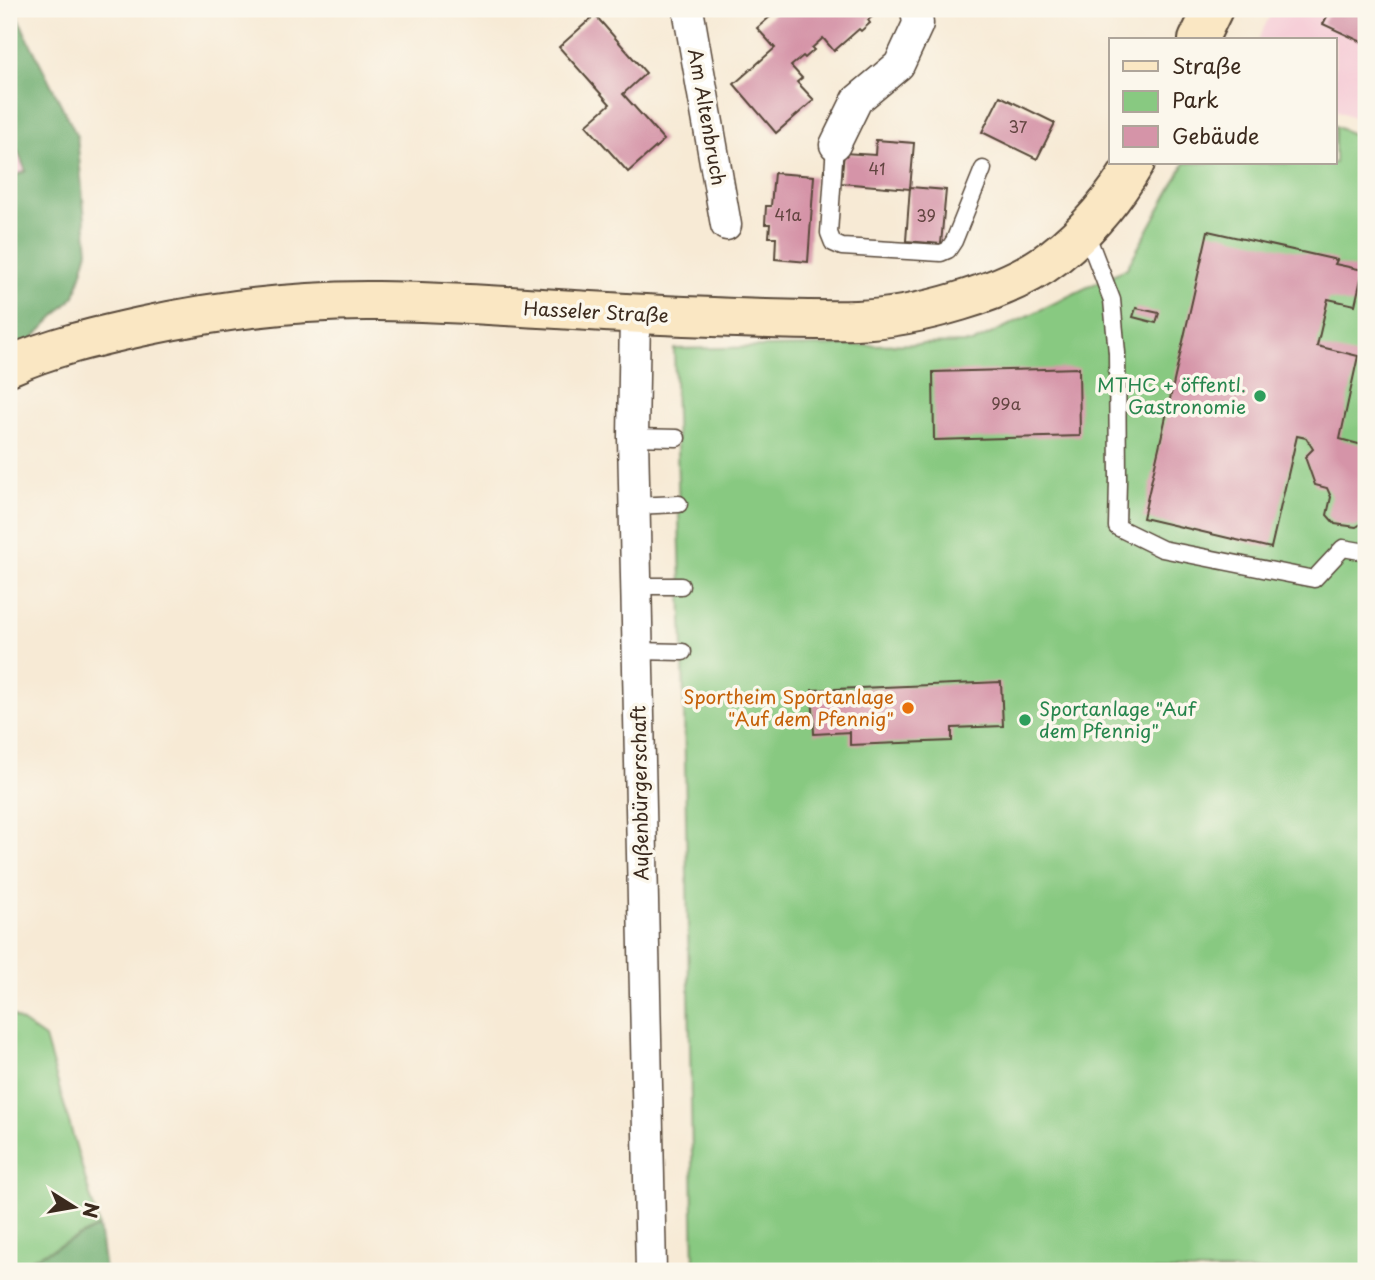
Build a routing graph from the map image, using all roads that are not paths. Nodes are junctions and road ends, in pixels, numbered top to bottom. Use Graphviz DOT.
graph roads {
  1 [pos="688,9"];
  2 [pos="916,9"];
  3 [pos="1213,9"];
  4 [pos="1199,38"];
  5 [pos="835,145"];
  6 [pos="1134,164"];
  7 [pos="983,169"];
  8 [pos="726,225"];
  9 [pos="1085,230"];
  10 [pos="635,315"];
  11 [pos="9,366"];
  12 [pos="633,437"];
  13 [pos="677,438"];
  14 [pos="679,504"];
  15 [pos="635,506"];
  16 [pos="1366,552"];
  17 [pos="636,586"];
  18 [pos="681,586"];
  19 [pos="637,651"];
  20 [pos="683,652"];
  21 [pos="651,1271"];
  1 -- 8 [label="street, Am Altenbruch"];
  2 -- 5 [label="street"];
  3 -- 4 [label="main road"];
  5 -- 7 [label="lane"];
  6 -- 9 [label="main road, Hasseler Straße"];
  9 -- 10 [label="main road, Hasseler Straße"];
  9 -- 16 [label="lane"];
  10 -- 11 [label="main road, Hasseler Straße"];
  10 -- 12 [label="street, Außenbürgerschaft"];
  12 -- 13 [label="lane"];
  12 -- 15 [label="street, Außenbürgerschaft"];
  14 -- 15 [label="lane"];
  15 -- 17 [label="street, Außenbürgerschaft"];
  17 -- 18 [label="lane"];
  17 -- 19 [label="street, Außenbürgerschaft"];
  19 -- 20 [label="lane"];
  19 -- 21 [label="street, Außenbürgerschaft"];
}
